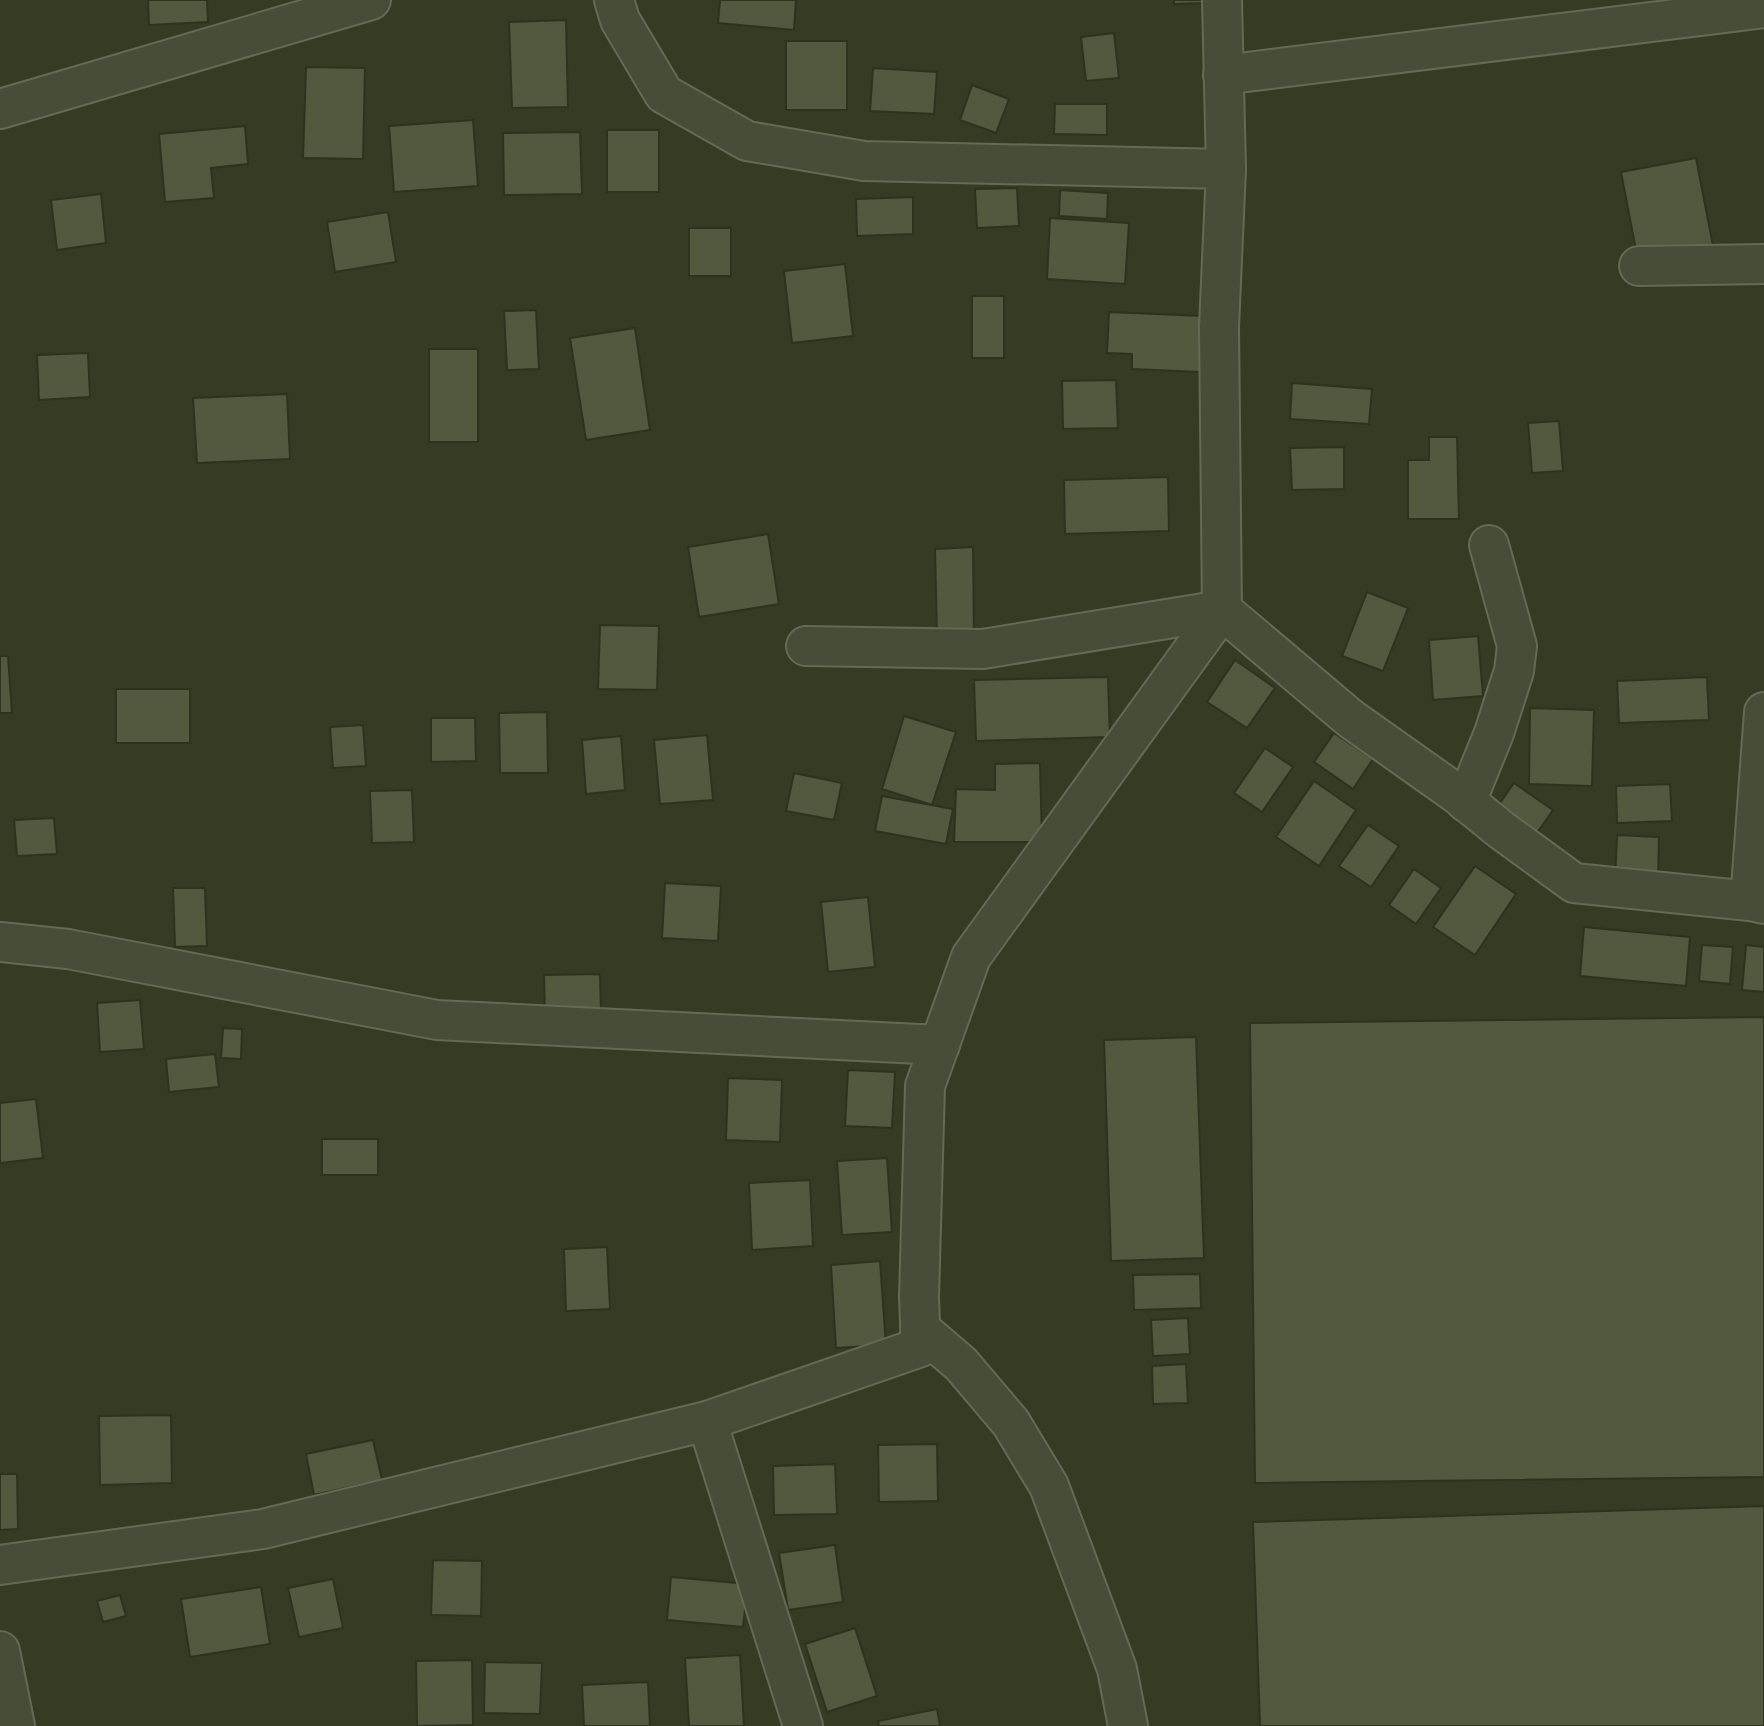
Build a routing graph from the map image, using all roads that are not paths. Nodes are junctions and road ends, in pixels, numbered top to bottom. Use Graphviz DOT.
graph roads {
  1 [pos="371,0"];
  2 [pos="614,0"];
  3 [pos="1222,0"];
  4 [pos="1764,8"];
  5 [pos="1223,75"];
  6 [pos="0,109"];
  7 [pos="1226,169"];
  8 [pos="1764,264"];
  9 [pos="1639,266"];
  10 [pos="1489,545"];
  11 [pos="1222,610"];
  12 [pos="806,646"];
  13 [pos="1764,712"];
  14 [pos="1466,802"];
  15 [pos="1757,903"];
  16 [pos="0,942"];
  17 [pos="940,1045"];
  18 [pos="920,1329"];
  19 [pos="707,1421"];
  20 [pos="0,1565"];
  21 [pos="0,1651"];
  22 [pos="15,1726"];
  23 [pos="803,1726"];
  24 [pos="1128,1726"];
  1 -- 6 [label="street"];
  2 -- 7 [label="street"];
  3 -- 5 [label="street"];
  4 -- 5 [label="street"];
  5 -- 7 [label="street"];
  7 -- 11 [label="street"];
  8 -- 9 [label="street"];
  10 -- 14 [label="street"];
  11 -- 12 [label="street"];
  11 -- 14 [label="street"];
  11 -- 17 [label="street"];
  13 -- 15 [label="street"];
  14 -- 15 [label="street"];
  16 -- 17 [label="street"];
  17 -- 18 [label="street"];
  18 -- 19 [label="street"];
  18 -- 24 [label="street"];
  19 -- 20 [label="street"];
  19 -- 23 [label="street"];
  21 -- 22 [label="street"];
}
